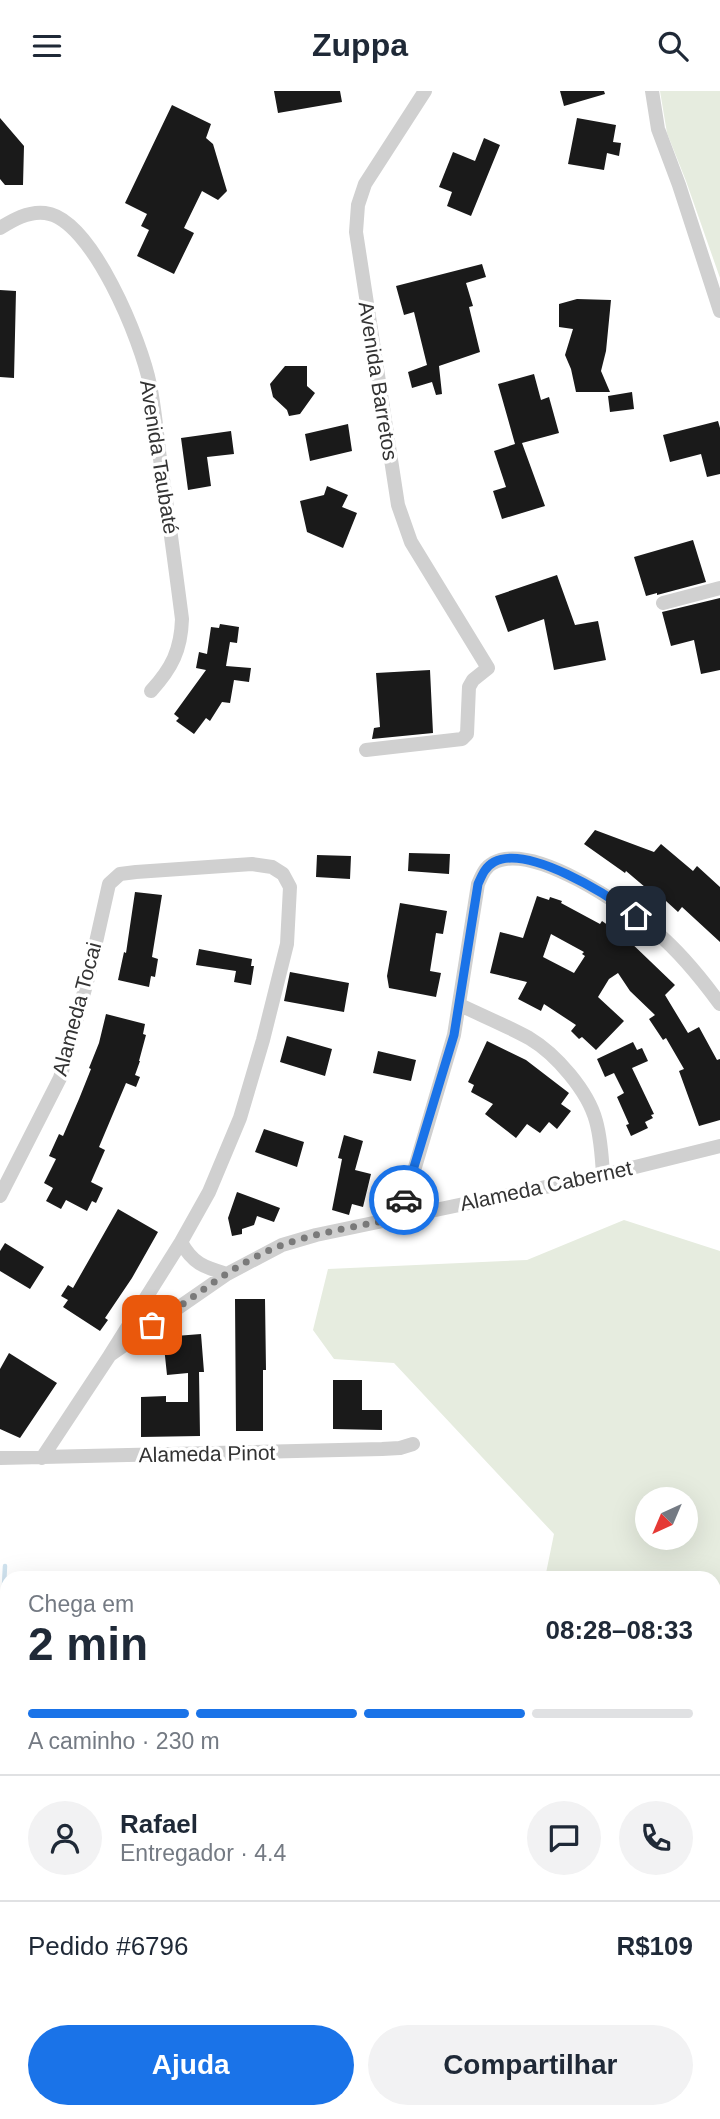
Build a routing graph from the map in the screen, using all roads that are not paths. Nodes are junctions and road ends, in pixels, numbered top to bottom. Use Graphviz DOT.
graph roads {
  1 [pos="425,91"];
  2 [pos="652,91"];
  3 [pos="0,228"];
  4 [pos="720,311"];
  5 [pos="720,588"];
  6 [pos="663,603"];
  7 [pos="151,691"];
  8 [pos="366,750"];
  9 [pos="720,1004"];
  10 [pos="460,1005"];
  11 [pos="720,1146"];
  12 [pos="413,1174"];
  13 [pos="603,1175"];
  14 [pos="0,1196"];
  15 [pos="435,1210"];
  16 [pos="398,1218"];
  17 [pos="181,1243"];
  18 [pos="227,1274"];
  19 [pos="110,1355"];
  20 [pos="412,1444"];
  21 [pos="0,1458"];
  22 [pos="42,1458"];
  1 -- 8 [label="street, Avenida Barretos"];
  2 -- 4 [label="street"];
  3 -- 7 [label="street, Avenida Taubaté"];
  5 -- 6 [label="street"];
  9 -- 10 [label="street"];
  10 -- 12 [label="street"];
  10 -- 13 [label="street"];
  11 -- 13 [label="street, Alameda Cabernet"];
  12 -- 15 [label="street"];
  12 -- 16 [label="street"];
  13 -- 15 [label="street, Alameda Cabernet"];
  14 -- 17 [label="street, Alameda Tocai"];
  15 -- 16 [label="street, Alameda Cabernet"];
  16 -- 18 [label="street, Alameda Cabernet"];
  17 -- 18 [label="street"];
  17 -- 19 [label="street"];
  18 -- 19 [label="street, Alameda Cabernet"];
  19 -- 22 [label="street, Alameda Cabernet"];
  20 -- 22 [label="street, Alameda Pinot"];
  21 -- 22 [label="street, Alameda Pinot"];
}
